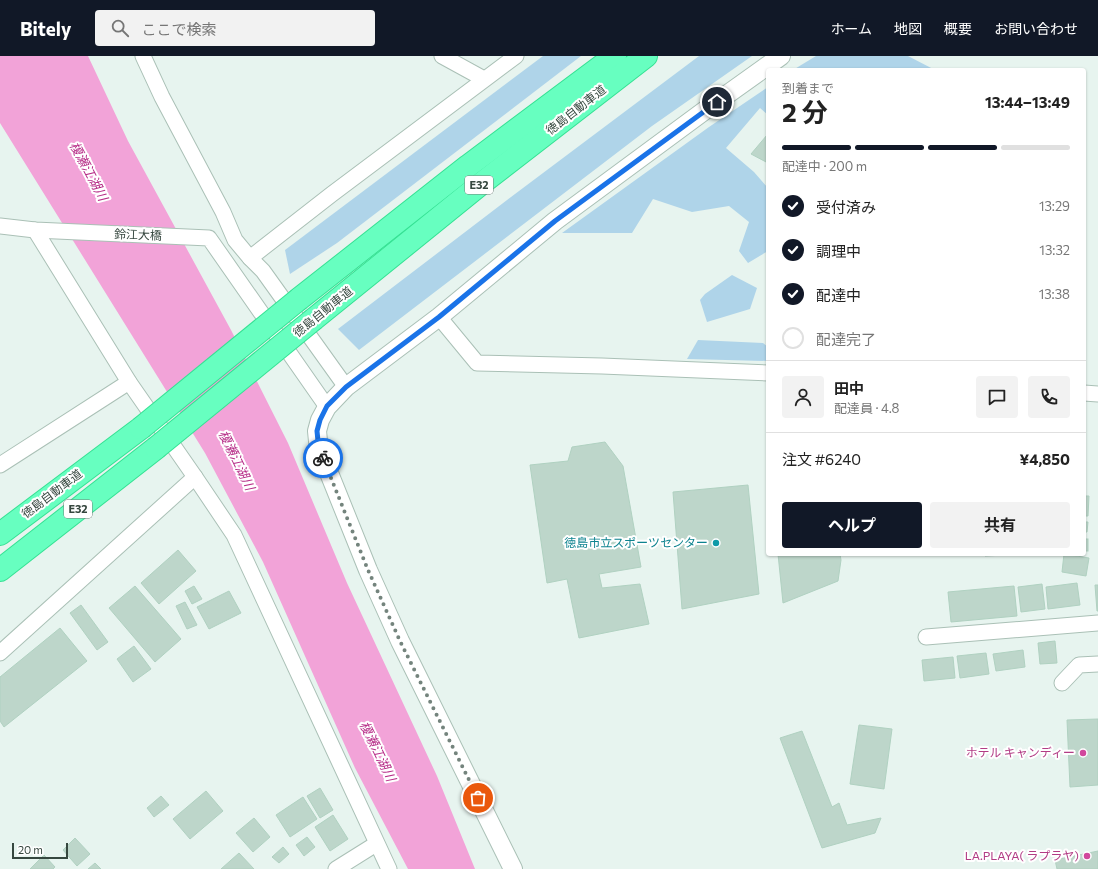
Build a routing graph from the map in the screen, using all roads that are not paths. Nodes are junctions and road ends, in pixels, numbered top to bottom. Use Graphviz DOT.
graph roads {
  1 [pos="143,56"];
  2 [pos="442,56"];
  3 [pos="516,56"];
  4 [pos="615,56"];
  5 [pos="646,56"];
  6 [pos="781,56"];
  7 [pos="484,79"];
  8 [pos="0,226"];
  9 [pos="35,230"];
  10 [pos="250,258"];
  11 [pos="439,317"];
  12 [pos="766,373"];
  13 [pos="129,382"];
  14 [pos="346,387"];
  15 [pos="1086,393"];
  16 [pos="1098,394"];
  17 [pos="327,406"];
  18 [pos="0,465"];
  19 [pos="196,477"];
  20 [pos="0,534"];
  21 [pos="0,570"];
  22 [pos="1098,623"];
  23 [pos="926,637"];
  24 [pos="0,653"];
  25 [pos="1098,664"];
  26 [pos="1062,683"];
  27 [pos="376,844"];
  28 [pos="336,869"];
  29 [pos="389,869"];
  30 [pos="513,869"];
  1 -- 10 [label="street"];
  2 -- 7 [label="street"];
  3 -- 7 [label="street"];
  4 -- 20 [label="highway, 徳島自動車道 / E32, bridge"];
  5 -- 21 [label="highway, 徳島自動車道 / E32, bridge"];
  6 -- 11 [label="street"];
  7 -- 10 [label="street"];
  8 -- 9 [label="street, 鈴江大橋"];
  9 -- 13 [label="street"];
  9 -- 17 [label="street, 鈴江大橋"];
  10 -- 14 [label="street"];
  11 -- 12 [label="street"];
  11 -- 14 [label="street"];
  13 -- 18 [label="street"];
  13 -- 19 [label="street"];
  14 -- 17 [label="street"];
  15 -- 16 [label="street"];
  17 -- 30 [label="street"];
  19 -- 24 [label="street"];
  19 -- 27 [label="street"];
  22 -- 23 [label="street"];
  25 -- 26 [label="street"];
  27 -- 28 [label="street"];
  27 -- 29 [label="street"];
}
